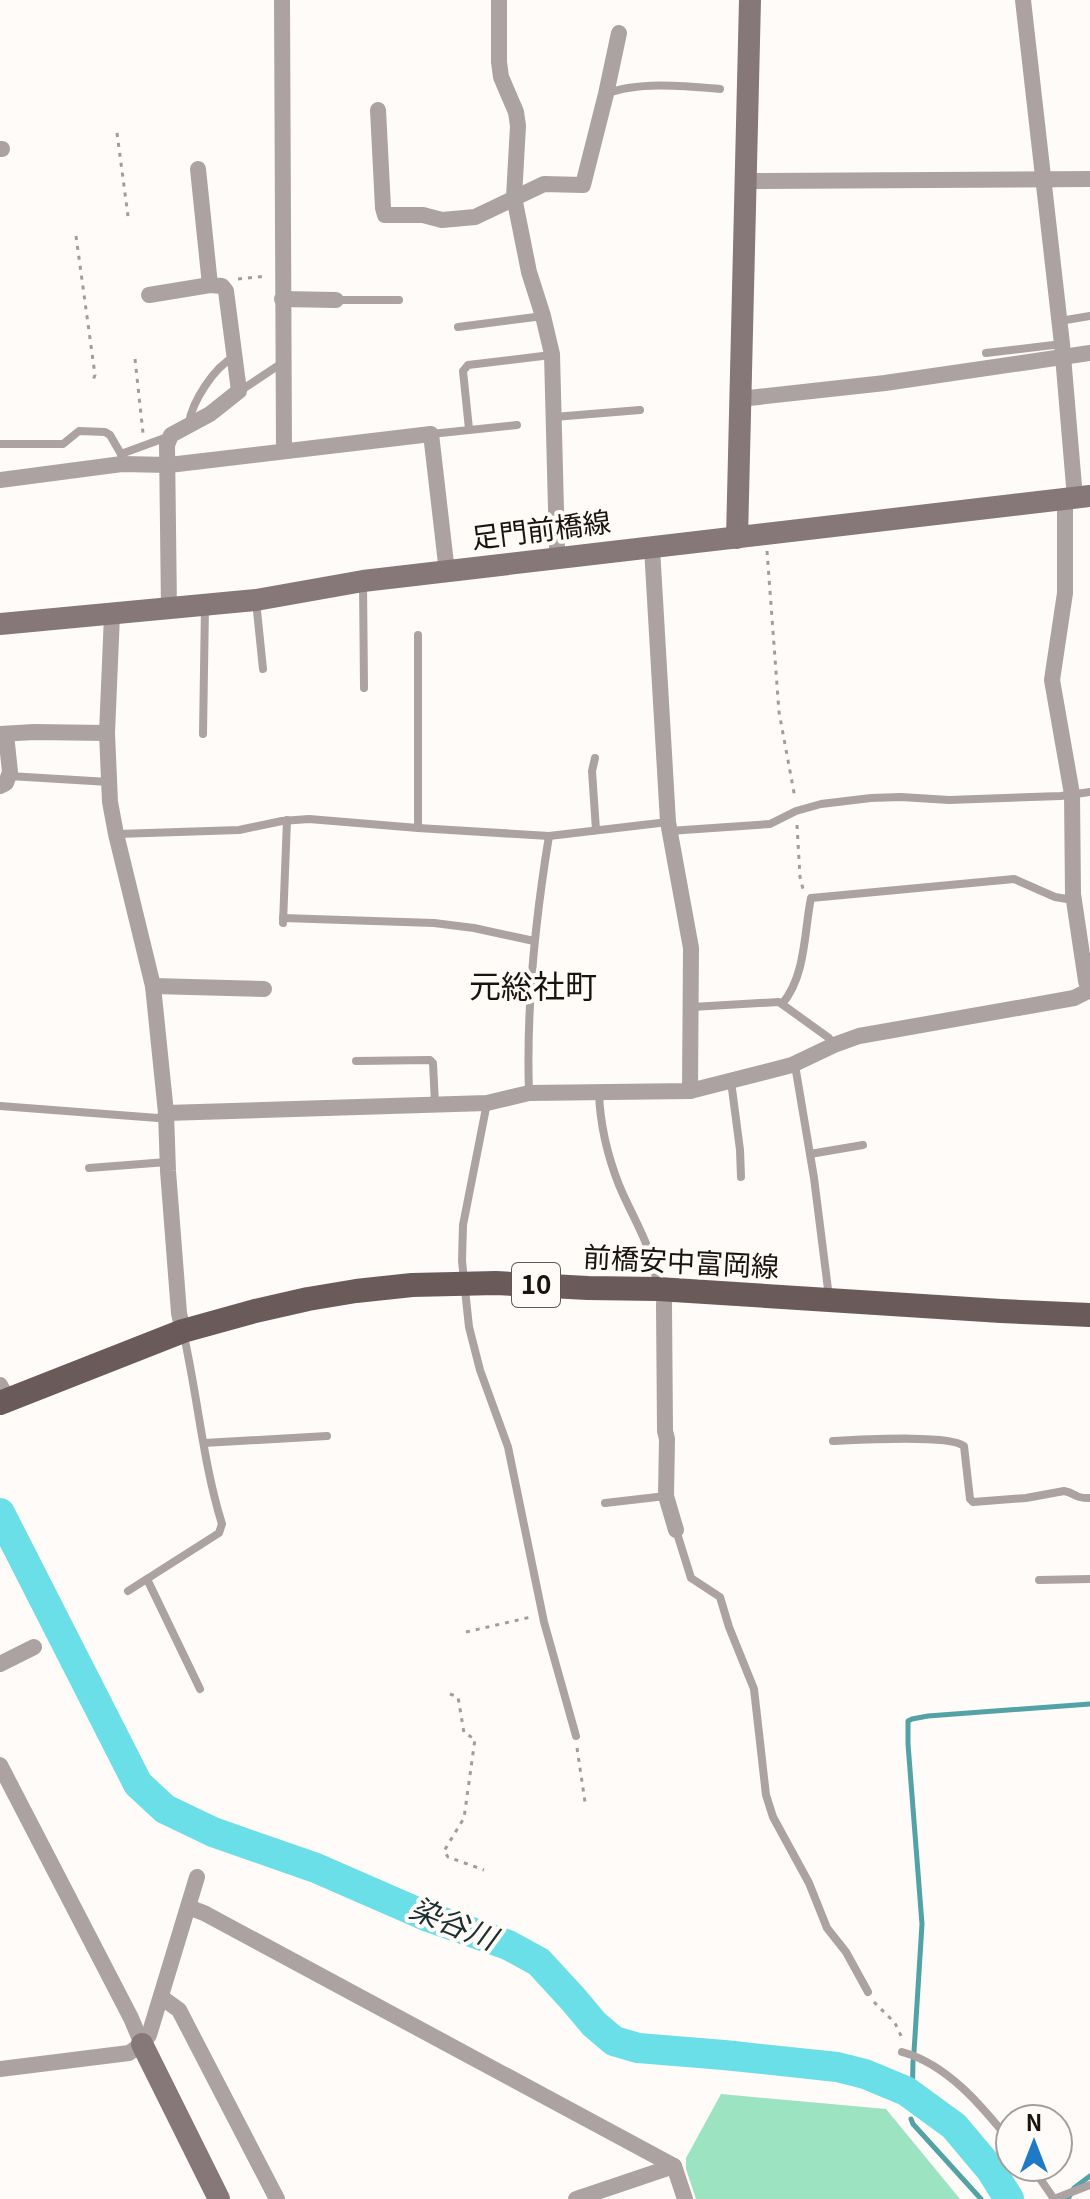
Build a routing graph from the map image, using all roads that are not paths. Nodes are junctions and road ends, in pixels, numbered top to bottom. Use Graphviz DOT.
graph roads {
  1 [pos="282,0"];
  2 [pos="499,0"];
  3 [pos="750,0"];
  4 [pos="1023,0"];
  5 [pos="619,33"];
  6 [pos="720,89"];
  7 [pos="606,94"];
  8 [pos="378,110"];
  9 [pos="198,169"];
  10 [pos="1090,179"];
  11 [pos="746,181"];
  12 [pos="1043,181"];
  13 [pos="514,197"];
  14 [pos="216,285"];
  15 [pos="149,295"];
  16 [pos="282,299"];
  17 [pos="336,300"];
  18 [pos="399,300"];
  19 [pos="543,316"];
  20 [pos="1090,316"];
  21 [pos="1060,321"];
  22 [pos="458,327"];
  23 [pos="1063,351"];
  24 [pos="986,353"];
  25 [pos="1090,353"];
  26 [pos="552,354"];
  27 [pos="234,357"];
  28 [pos="282,363"];
  29 [pos="239,391"];
  30 [pos="740,399"];
  31 [pos="640,410"];
  32 [pos="554,417"];
  33 [pos="517,425"];
  34 [pos="188,426"];
  35 [pos="469,429"];
  36 [pos="431,434"];
  37 [pos="171,435"];
  38 [pos="0,444"];
  39 [pos="284,451"];
  40 [pos="121,459"];
  41 [pos="169,465"];
  42 [pos="0,480"];
  43 [pos="1077,498"];
  44 [pos="737,538"];
  45 [pos="652,548"];
  46 [pos="559,558"];
  47 [pos="447,572"];
  48 [pos="363,581"];
  49 [pos="256,600"];
  50 [pos="205,606"];
  51 [pos="169,609"];
  52 [pos="112,615"];
  53 [pos="0,624"];
  54 [pos="418,635"];
  55 [pos="263,669"];
  56 [pos="364,688"];
  57 [pos="107,733"];
  58 [pos="3,734"];
  59 [pos="203,734"];
  60 [pos="595,758"];
  61 [pos="5,781"];
  62 [pos="109,782"];
  63 [pos="1090,792"];
  64 [pos="1072,794"];
  65 [pos="287,820"];
  66 [pos="668,826"];
  67 [pos="418,828"];
  68 [pos="596,830"];
  69 [pos="116,834"];
  70 [pos="549,836"];
  71 [pos="1073,900"];
  72 [pos="534,941"];
  73 [pos="153,986"];
  74 [pos="264,989"];
  75 [pos="1090,990"];
  76 [pos="782,1004"];
  77 [pos="692,1007"];
  78 [pos="834,1045"];
  79 [pos="356,1061"];
  80 [pos="795,1064"];
  81 [pos="731,1080"];
  82 [pos="690,1091"];
  83 [pos="599,1092"];
  84 [pos="529,1093"];
  85 [pos="487,1103"];
  86 [pos="435,1105"];
  87 [pos="0,1106"];
  88 [pos="166,1113"];
  89 [pos="863,1145"];
  90 [pos="810,1154"];
  91 [pos="167,1162"];
  92 [pos="89,1168"];
  93 [pos="741,1177"];
  94 [pos="465,1283"];
  95 [pos="662,1290"];
  96 [pos="830,1299"];
  97 [pos="1090,1315"];
  98 [pos="183,1331"];
  99 [pos="3,1396"];
  100 [pos="327,1436"];
  101 [pos="833,1441"];
  102 [pos="204,1443"];
  103 [pos="666,1496"];
  104 [pos="1090,1498"];
  105 [pos="605,1503"];
  106 [pos="676,1530"];
  107 [pos="147,1579"];
  108 [pos="1090,1579"];
  109 [pos="1039,1580"];
  110 [pos="128,1591"];
  111 [pos="34,1647"];
  112 [pos="0,1664"];
  113 [pos="200,1689"];
  114 [pos="576,1736"];
  115 [pos="0,1765"];
  116 [pos="197,1877"];
  117 [pos="188,1907"];
  118 [pos="868,1992"];
  119 [pos="161,1997"];
  120 [pos="142,2044"];
  121 [pos="902,2052"];
  122 [pos="0,2069"];
  123 [pos="994,2123"];
  124 [pos="674,2166"];
  125 [pos="1090,2185"];
  126 [pos="219,2199"];
  127 [pos="277,2199"];
  128 [pos="576,2199"];
  129 [pos="685,2199"];
  130 [pos="1054,2199"];
  1 -- 16 [label="street"];
  2 -- 13 [label="street"];
  3 -- 11 [label="main road"];
  4 -- 12 [label="street"];
  5 -- 7 [label="street"];
  6 -- 7 [label="lane"];
  7 -- 13 [label="street"];
  8 -- 13 [label="street"];
  9 -- 14 [label="street"];
  10 -- 12 [label="street"];
  11 -- 12 [label="street"];
  11 -- 30 [label="main road"];
  12 -- 21 [label="street"];
  13 -- 19 [label="street"];
  14 -- 15 [label="street"];
  14 -- 27 [label="street"];
  16 -- 17 [label="street"];
  16 -- 28 [label="street"];
  17 -- 18 [label="lane"];
  19 -- 22 [label="lane"];
  19 -- 26 [label="street"];
  20 -- 21 [label="lane"];
  21 -- 23 [label="street"];
  23 -- 24 [label="lane"];
  23 -- 25 [label="street"];
  23 -- 30 [label="street"];
  23 -- 43 [label="street"];
  26 -- 32 [label="street"];
  26 -- 35 [label="lane"];
  27 -- 29 [label="street"];
  27 -- 34 [label="lane"];
  28 -- 29 [label="lane"];
  28 -- 39 [label="street"];
  29 -- 34 [label="street"];
  30 -- 44 [label="main road"];
  31 -- 32 [label="lane"];
  32 -- 46 [label="street"];
  33 -- 35 [label="lane"];
  34 -- 37 [label="street"];
  35 -- 36 [label="lane"];
  36 -- 39 [label="street"];
  36 -- 47 [label="street"];
  37 -- 40 [label="lane"];
  37 -- 41 [label="street"];
  38 -- 40 [label="lane"];
  39 -- 41 [label="street"];
  40 -- 41 [label="street"];
  40 -- 42 [label="street"];
  41 -- 51 [label="street"];
  43 -- 44 [label="main road, 足門前橋線"];
  43 -- 64 [label="street"];
  44 -- 45 [label="main road, 足門前橋線"];
  45 -- 46 [label="main road, 足門前橋線"];
  45 -- 66 [label="street"];
  46 -- 47 [label="main road, 足門前橋線"];
  47 -- 48 [label="main road, 足門前橋線"];
  48 -- 49 [label="main road, 足門前橋線"];
  48 -- 56 [label="lane"];
  49 -- 50 [label="main road, 足門前橋線"];
  49 -- 55 [label="lane"];
  50 -- 51 [label="main road, 足門前橋線"];
  50 -- 59 [label="lane"];
  51 -- 52 [label="main road, 足門前橋線"];
  52 -- 53 [label="main road, 足門前橋線"];
  52 -- 57 [label="street"];
  54 -- 67 [label="lane"];
  57 -- 58 [label="street"];
  57 -- 62 [label="street"];
  58 -- 61 [label="street"];
  60 -- 68 [label="lane"];
  61 -- 62 [label="lane"];
  62 -- 69 [label="street"];
  63 -- 64 [label="lane"];
  64 -- 66 [label="lane"];
  64 -- 71 [label="street"];
  65 -- 67 [label="lane"];
  65 -- 69 [label="lane"];
  65 -- 72 [label="lane"];
  66 -- 68 [label="lane"];
  66 -- 77 [label="street"];
  67 -- 70 [label="lane"];
  68 -- 70 [label="lane"];
  69 -- 73 [label="street"];
  70 -- 72 [label="lane"];
  71 -- 75 [label="street"];
  71 -- 76 [label="lane"];
  72 -- 84 [label="lane"];
  73 -- 74 [label="street"];
  73 -- 88 [label="street"];
  75 -- 78 [label="street"];
  76 -- 77 [label="lane"];
  76 -- 78 [label="lane"];
  77 -- 82 [label="street"];
  78 -- 80 [label="street"];
  79 -- 86 [label="lane"];
  80 -- 81 [label="street"];
  80 -- 90 [label="lane"];
  81 -- 82 [label="street"];
  81 -- 93 [label="lane"];
  82 -- 83 [label="street"];
  83 -- 84 [label="street"];
  83 -- 95 [label="lane"];
  84 -- 85 [label="street"];
  85 -- 86 [label="street"];
  85 -- 94 [label="lane"];
  86 -- 88 [label="street"];
  87 -- 88 [label="lane"];
  88 -- 91 [label="street"];
  89 -- 90 [label="lane"];
  90 -- 96 [label="lane"];
  91 -- 92 [label="lane"];
  91 -- 98 [label="street"];
  94 -- 95 [label="main road, 前橋安中富岡線 / 10"];
  94 -- 98 [label="main road, 前橋安中富岡線 / 10"];
  94 -- 114 [label="lane"];
  95 -- 96 [label="main road, 前橋安中富岡線 / 10"];
  95 -- 103 [label="street"];
  96 -- 97 [label="main road, 前橋安中富岡線 / 10"];
  98 -- 99 [label="main road, 前橋安中富岡線 / 10"];
  98 -- 102 [label="lane"];
  100 -- 102 [label="lane"];
  101 -- 104 [label="lane"];
  102 -- 107 [label="lane"];
  103 -- 105 [label="lane"];
  103 -- 106 [label="street"];
  106 -- 118 [label="lane"];
  107 -- 110 [label="lane"];
  107 -- 113 [label="lane"];
  108 -- 109 [label="lane"];
  111 -- 112 [label="street"];
  115 -- 120 [label="street"];
  116 -- 117 [label="street"];
  117 -- 119 [label="street"];
  117 -- 124 [label="street"];
  119 -- 120 [label="street"];
  119 -- 127 [label="street"];
  120 -- 122 [label="street"];
  120 -- 126 [label="main road"];
  121 -- 123 [label="lane"];
  124 -- 128 [label="street"];
  124 -- 129 [label="street"];
  125 -- 130 [label="lane"];
}
